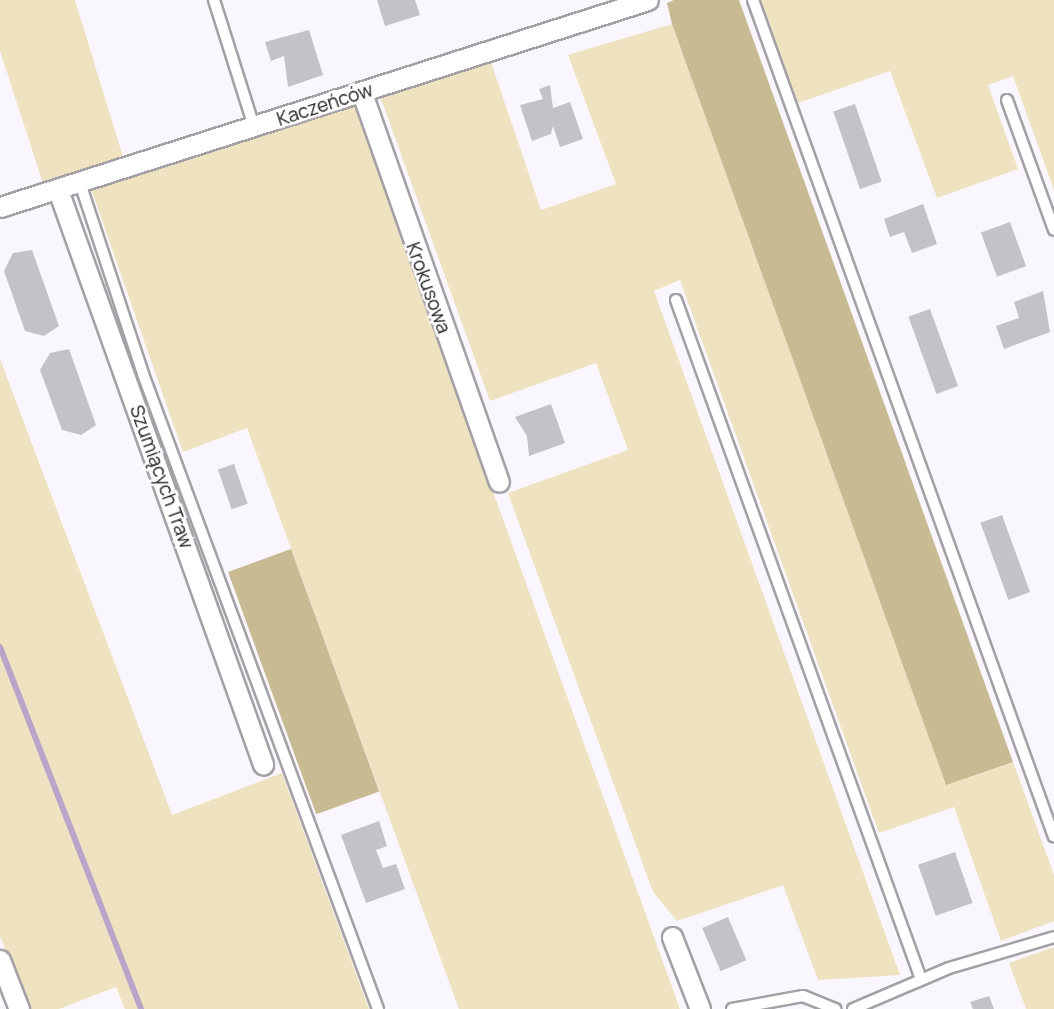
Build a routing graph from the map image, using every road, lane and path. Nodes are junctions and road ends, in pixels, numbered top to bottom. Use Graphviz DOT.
graph roads {
  1 [pos="214,0"];
  2 [pos="753,0"];
  3 [pos="639,1"];
  4 [pos="362,93"];
  5 [pos="1007,100"];
  6 [pos="254,128"];
  7 [pos="80,183"];
  8 [pos="58,190"];
  9 [pos="0,207"];
  10 [pos="1054,230"];
  11 [pos="676,300"];
  12 [pos="499,482"];
  13 [pos="263,764"];
  14 [pos="1054,837"];
  15 [pos="672,937"];
  16 [pos="1054,937"];
  17 [pos="0,960"];
  18 [pos="921,979"];
  19 [pos="19,1009"];
  20 [pos="378,1009"];
  21 [pos="700,1009"];
  22 [pos="732,1009"];
  23 [pos="836,1009"];
  24 [pos="853,1009"];
  1 -- 6 [label="lane"];
  2 -- 14 [label="lane"];
  3 -- 4 [label="street, Kaczeńców"];
  4 -- 6 [label="street, Kaczeńców"];
  4 -- 12 [label="street, Krokusowa"];
  5 -- 10 [label="lane"];
  6 -- 7 [label="street, Kaczeńców"];
  7 -- 8 [label="street, Kaczeńców"];
  7 -- 20 [label="lane"];
  8 -- 9 [label="street, Kaczeńców"];
  8 -- 13 [label="street, Szumiących Traw"];
  11 -- 18 [label="lane"];
  15 -- 21 [label="street"];
  16 -- 18 [label="lane"];
  17 -- 19 [label="street"];
  18 -- 24 [label="lane"];
  22 -- 23 [label="lane"];
}
